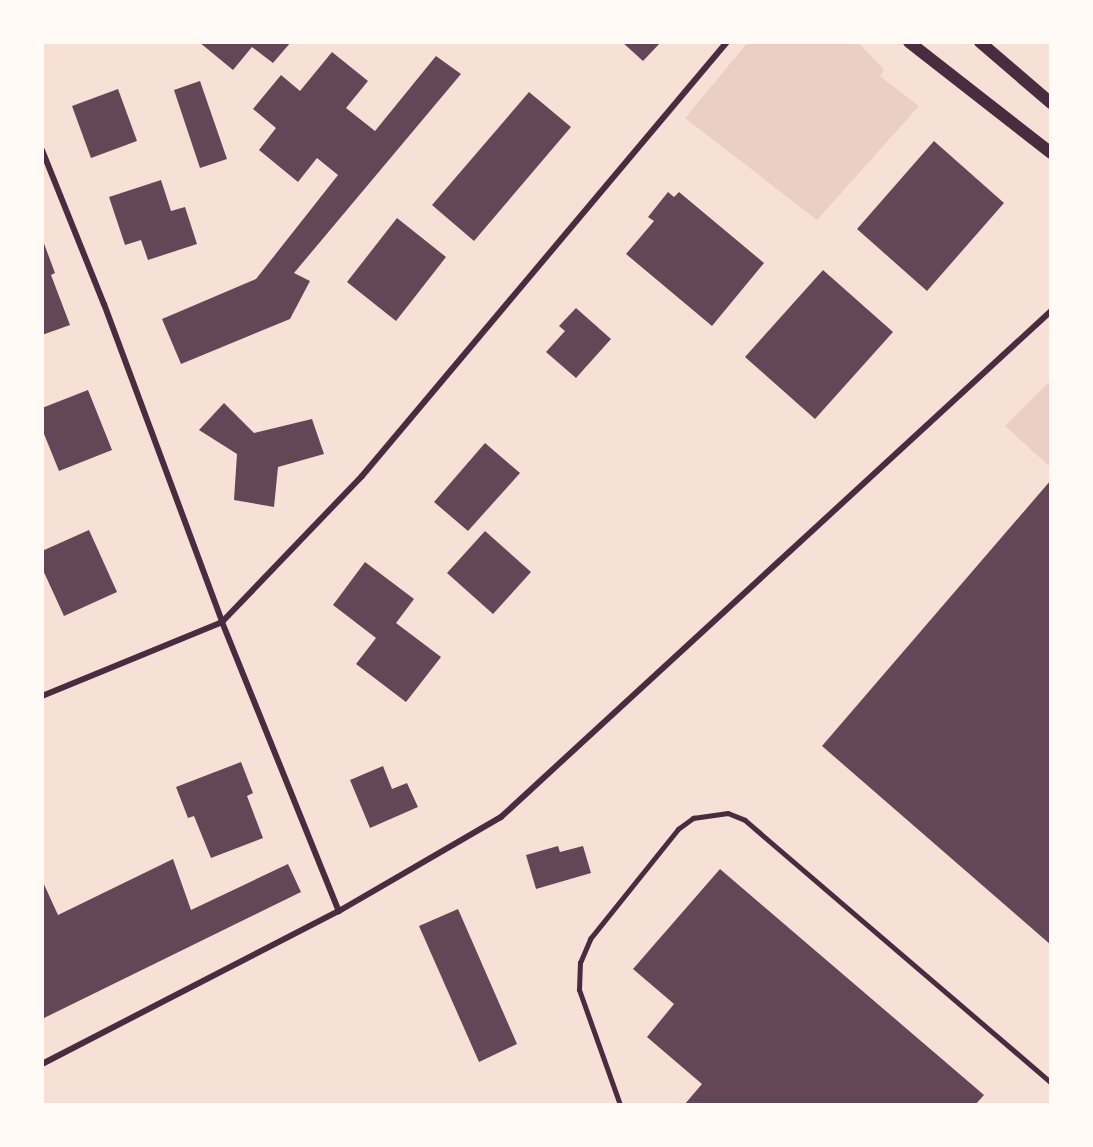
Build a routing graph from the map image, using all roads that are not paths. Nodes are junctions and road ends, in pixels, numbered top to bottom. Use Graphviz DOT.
graph roads {
  1 [pos="728,42"];
  2 [pos="909,42"];
  3 [pos="980,42"];
  4 [pos="1051,103"];
  5 [pos="42,150"];
  6 [pos="1051,153"];
  7 [pos="1051,311"];
  8 [pos="222,622"];
  9 [pos="42,696"];
  10 [pos="339,911"];
  11 [pos="42,1064"];
  12 [pos="1051,1082"];
  13 [pos="620,1105"];
  1 -- 8 [label="street"];
  2 -- 6 [label="main road"];
  3 -- 4 [label="main road"];
  5 -- 8 [label="street"];
  7 -- 10 [label="street"];
  8 -- 9 [label="street"];
  8 -- 10 [label="street"];
  10 -- 11 [label="street"];
  12 -- 13 [label="lane"];
}
